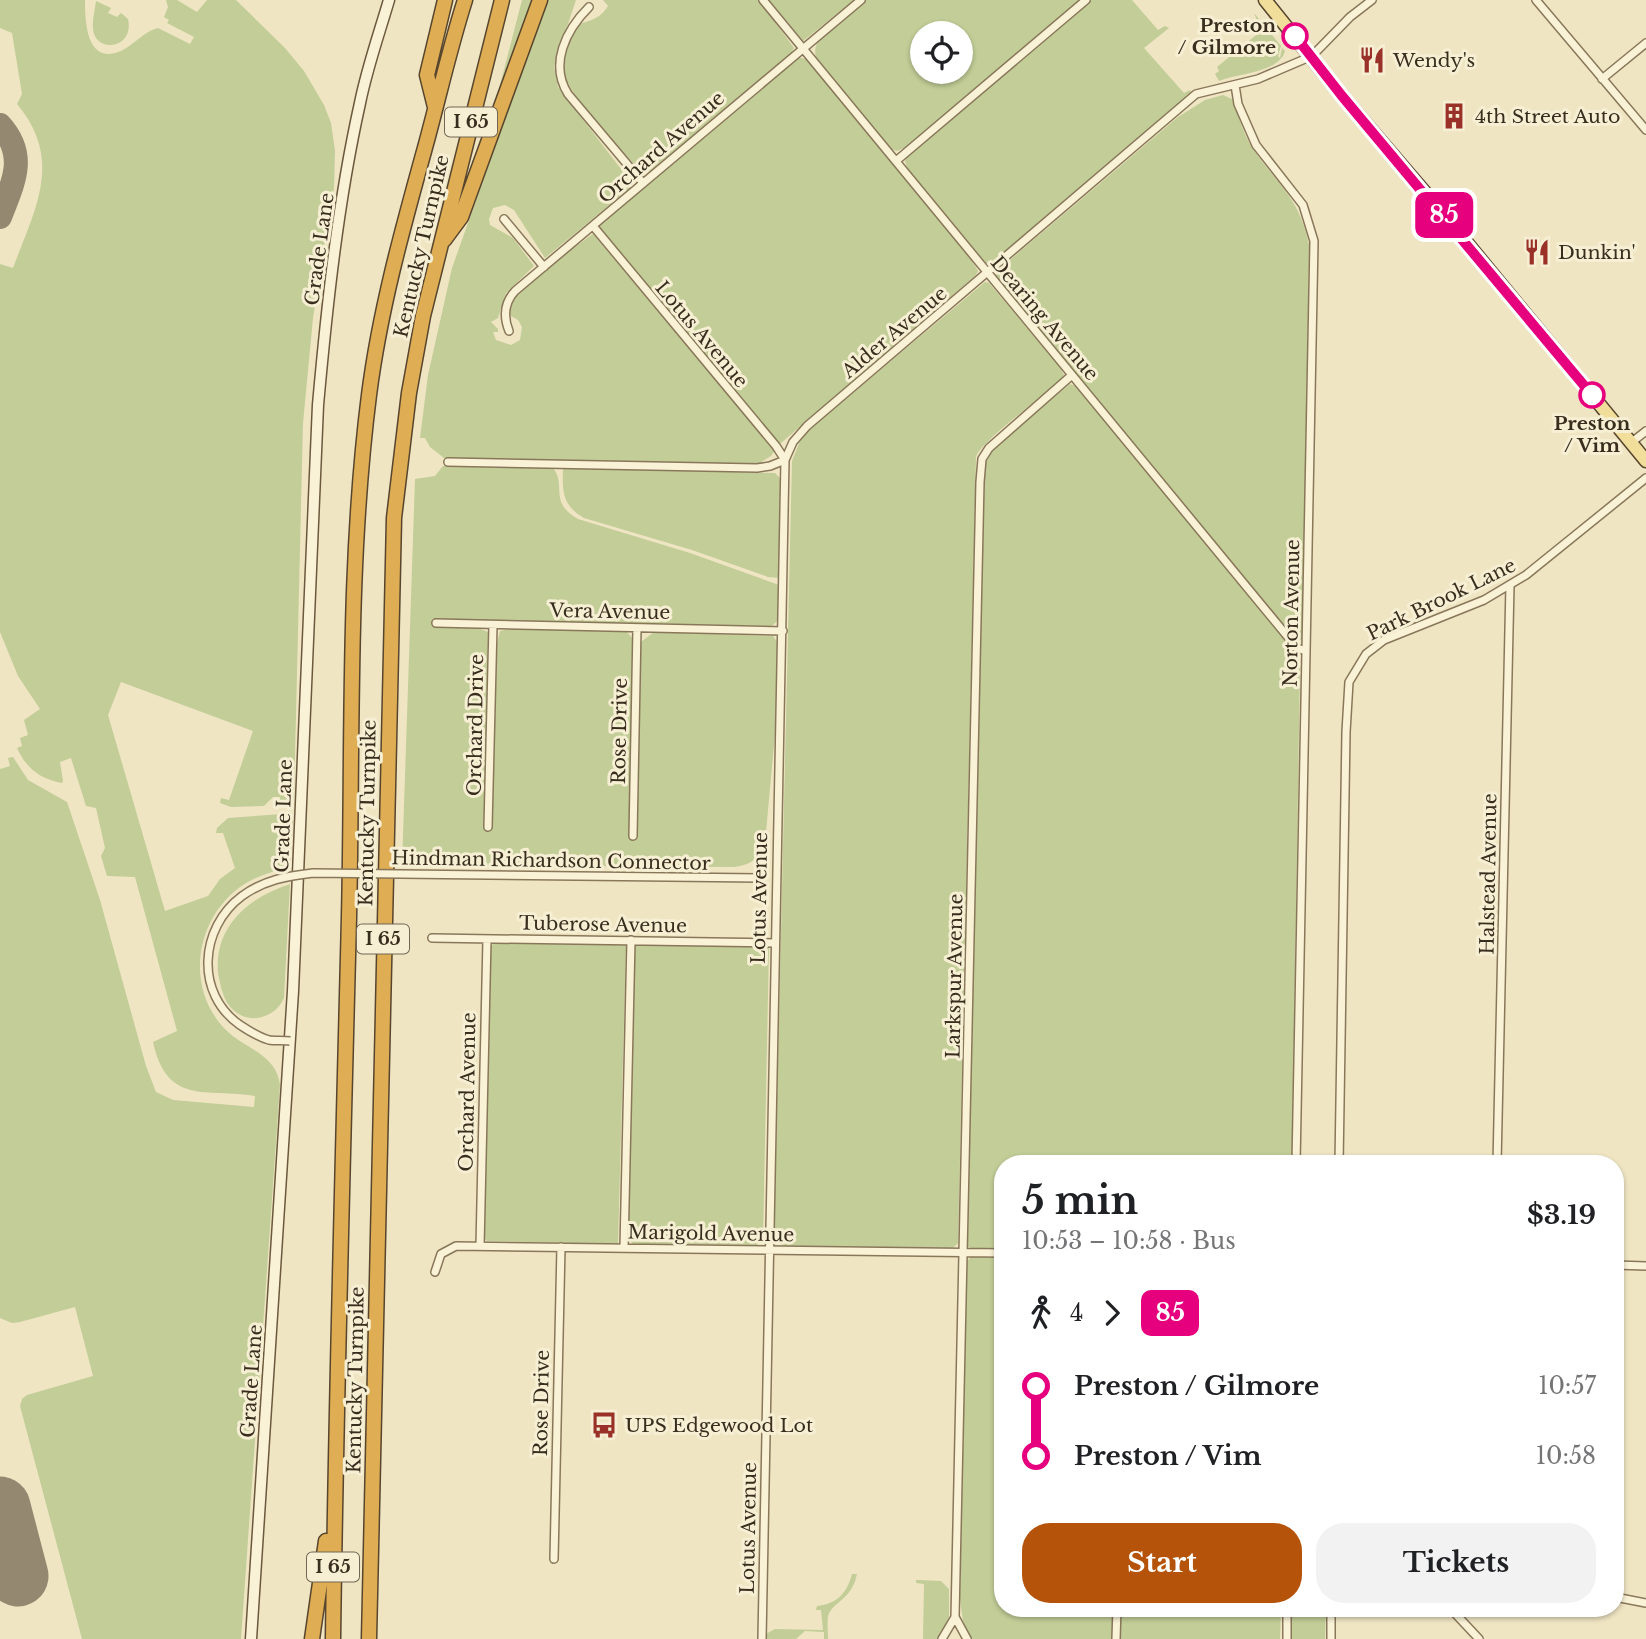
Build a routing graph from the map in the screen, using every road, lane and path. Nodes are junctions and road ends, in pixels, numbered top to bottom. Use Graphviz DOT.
graph roads {
  1 [pos="389,0"];
  2 [pos="445,0"];
  3 [pos="465,0"];
  4 [pos="502,0"];
  5 [pos="540,0"];
  6 [pos="763,0"];
  7 [pos="861,0"];
  8 [pos="1086,0"];
  9 [pos="1265,0"];
  10 [pos="1372,0"];
  11 [pos="1536,0"];
  12 [pos="589,7"];
  13 [pos="1646,43"];
  14 [pos="803,48"];
  15 [pos="1312,57"];
  16 [pos="1602,79"];
  17 [pos="1235,85"];
  18 [pos="436,108"];
  19 [pos="1646,130"];
  20 [pos="896,161"];
  21 [pos="643,183"];
  22 [pos="504,219"];
  23 [pos="593,226"];
  24 [pos="441,244"];
  25 [pos="544,267"];
  26 [pos="988,273"];
  27 [pos="509,331"];
  28 [pos="1072,375"];
  29 [pos="1646,430"];
  30 [pos="1632,442"];
  31 [pos="785,460"];
  32 [pos="1646,461"];
  33 [pos="448,462"];
  34 [pos="1646,478"];
  35 [pos="1510,585"];
  36 [pos="436,623"];
  37 [pos="493,625"];
  38 [pos="638,628"];
  39 [pos="783,631"];
  40 [pos="1306,651"];
  41 [pos="488,827"];
  42 [pos="633,836"];
  43 [pos="775,878"];
  44 [pos="432,938"];
  45 [pos="487,939"];
  46 [pos="631,940"];
  47 [pos="774,943"];
  48 [pos="290,1041"];
  49 [pos="1296,1155"];
  50 [pos="1339,1155"];
  51 [pos="1497,1155"];
  52 [pos="480,1246"];
  53 [pos="561,1247"];
  54 [pos="624,1248"];
  55 [pos="769,1249"];
  56 [pos="963,1252"];
  57 [pos="994,1253"];
  58 [pos="1624,1265"];
  59 [pos="1646,1266"];
  60 [pos="435,1272"];
  61 [pos="334,1494"];
  62 [pos="554,1559"];
  63 [pos="1624,1598"];
  64 [pos="1646,1602"];
  65 [pos="955,1617"];
  66 [pos="1117,1617"];
  67 [pos="1287,1617"];
  68 [pos="1331,1617"];
  69 [pos="1458,1617"];
  70 [pos="251,1639"];
  71 [pos="312,1639"];
  72 [pos="332,1639"];
  73 [pos="369,1639"];
  74 [pos="762,1639"];
  75 [pos="942,1639"];
  76 [pos="967,1639"];
  77 [pos="1116,1639"];
  78 [pos="1287,1639"];
  79 [pos="1331,1639"];
  80 [pos="1479,1639"];
  1 -- 48 [label="main road, Grade Lane"];
  2 -- 18 [label="highway"];
  3 -- 18 [label="highway, I 65"];
  4 -- 24 [label="highway, Kentucky Turnpike / I 65"];
  5 -- 24 [label="highway"];
  6 -- 14 [label="street, Dearing Avenue"];
  7 -- 14 [label="street, Orchard Avenue"];
  8 -- 20 [label="street"];
  9 -- 15 [label="main road"];
  10 -- 15 [label="street"];
  11 -- 16 [label="street"];
  12 -- 21 [label="street"];
  13 -- 16 [label="street"];
  14 -- 20 [label="street, Dearing Avenue"];
  14 -- 21 [label="street, Orchard Avenue"];
  15 -- 17 [label="street, Alder Avenue"];
  15 -- 30 [label="main road"];
  16 -- 19 [label="street"];
  17 -- 26 [label="street, Alder Avenue"];
  17 -- 40 [label="street, Norton Avenue"];
  18 -- 61 [label="highway, I 65"];
  20 -- 26 [label="street, Dearing Avenue"];
  21 -- 23 [label="street, Orchard Avenue"];
  22 -- 25 [label="street"];
  23 -- 25 [label="street, Orchard Avenue"];
  23 -- 31 [label="street, Lotus Avenue"];
  24 -- 73 [label="highway, Kentucky Turnpike / I 65"];
  25 -- 27 [label="street, Orchard Avenue"];
  26 -- 28 [label="street, Dearing Avenue"];
  26 -- 31 [label="street, Alder Avenue"];
  28 -- 40 [label="street, Dearing Avenue"];
  28 -- 56 [label="street, Larkspur Avenue"];
  29 -- 30 [label="street"];
  30 -- 32 [label="main road"];
  31 -- 33 [label="street"];
  31 -- 39 [label="street, Lotus Avenue"];
  34 -- 35 [label="street, Park Brook Lane"];
  35 -- 50 [label="street, Park Brook Lane"];
  35 -- 51 [label="street, Halstead Avenue"];
  36 -- 37 [label="street, Vera Avenue"];
  37 -- 38 [label="street, Vera Avenue"];
  37 -- 41 [label="street, Orchard Drive"];
  38 -- 39 [label="street, Vera Avenue"];
  38 -- 42 [label="street, Rose Drive"];
  39 -- 43 [label="street, Lotus Avenue"];
  40 -- 49 [label="street, Norton Avenue"];
  43 -- 47 [label="street, Lotus Avenue"];
  43 -- 48 [label="street, Hindman Richardson Connector, bridge"];
  44 -- 45 [label="street, Tuberose Avenue"];
  45 -- 46 [label="street, Tuberose Avenue"];
  45 -- 52 [label="street, Orchard Avenue"];
  46 -- 47 [label="street, Tuberose Avenue"];
  46 -- 54 [label="street"];
  47 -- 55 [label="street, Lotus Avenue"];
  48 -- 70 [label="main road, Grade Lane"];
  52 -- 53 [label="street, Marigold Avenue"];
  52 -- 60 [label="street, Marigold Avenue"];
  53 -- 54 [label="street, Marigold Avenue"];
  53 -- 62 [label="street, Rose Drive"];
  54 -- 55 [label="street, Marigold Avenue"];
  55 -- 56 [label="street, Marigold Avenue"];
  55 -- 74 [label="street, Lotus Avenue"];
  56 -- 57 [label="street, Marigold Avenue"];
  56 -- 65 [label="street, Larkspur Avenue"];
  58 -- 59 [label="street"];
  61 -- 71 [label="highway"];
  61 -- 72 [label="highway, I 65"];
  63 -- 64 [label="street"];
  65 -- 75 [label="street, Larkspur Avenue"];
  65 -- 76 [label="street, Larkspur Avenue"];
  66 -- 77 [label="street"];
  67 -- 78 [label="street"];
  68 -- 79 [label="street"];
  69 -- 80 [label="street"];
}
